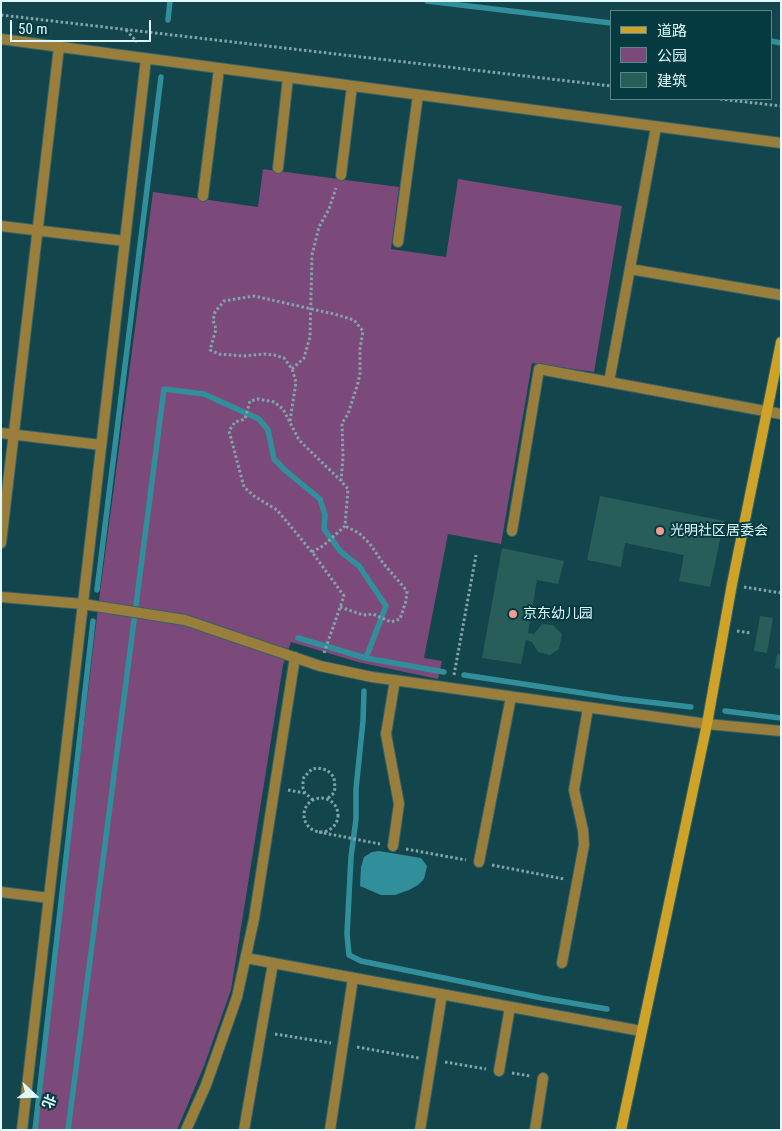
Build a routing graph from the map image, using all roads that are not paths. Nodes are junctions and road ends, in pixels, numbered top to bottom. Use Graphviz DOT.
graph roads {
  1 [pos="1,39"];
  2 [pos="59,47"];
  3 [pos="146,59"];
  4 [pos="219,69"];
  5 [pos="288,78"];
  6 [pos="352,86"];
  7 [pos="418,95"];
  8 [pos="656,126"];
  9 [pos="781,143"];
  10 [pos="278,168"];
  11 [pos="341,175"];
  12 [pos="203,196"];
  13 [pos="1,226"];
  14 [pos="38,230"];
  15 [pos="125,242"];
  16 [pos="398,242"];
  17 [pos="630,269"];
  18 [pos="781,295"];
  19 [pos="781,342"];
  20 [pos="609,382"];
  21 [pos="767,411"];
  22 [pos="781,414"];
  23 [pos="1,433"];
  24 [pos="14,434"];
  25 [pos="101,445"];
  26 [pos="512,531"];
  27 [pos="1,543"];
  28 [pos="1,597"];
  29 [pos="83,604"];
  30 [pos="295,657"];
  31 [pos="394,680"];
  32 [pos="511,697"];
  33 [pos="588,708"];
  34 [pos="706,724"];
  35 [pos="781,731"];
  36 [pos="393,846"];
  37 [pos="479,862"];
  38 [pos="1,892"];
  39 [pos="49,898"];
  40 [pos="246,958"];
  41 [pos="562,962"];
  42 [pos="273,963"];
  43 [pos="353,978"];
  44 [pos="442,994"];
  45 [pos="510,1007"];
  46 [pos="641,1031"];
  47 [pos="499,1071"];
  48 [pos="543,1078"];
  49 [pos="22,1130"];
  50 [pos="186,1130"];
  51 [pos="244,1130"];
  52 [pos="330,1130"];
  53 [pos="420,1130"];
  54 [pos="535,1130"];
  55 [pos="621,1130"];
  1 -- 2 [label="street"];
  2 -- 3 [label="street"];
  2 -- 14 [label="street"];
  3 -- 4 [label="street"];
  3 -- 15 [label="street"];
  4 -- 5 [label="street"];
  4 -- 12 [label="street"];
  5 -- 6 [label="street"];
  5 -- 10 [label="street"];
  6 -- 7 [label="street"];
  6 -- 11 [label="street"];
  7 -- 8 [label="street"];
  7 -- 16 [label="street"];
  8 -- 9 [label="street"];
  8 -- 17 [label="street"];
  13 -- 14 [label="street"];
  14 -- 15 [label="street"];
  14 -- 24 [label="street"];
  15 -- 25 [label="street"];
  17 -- 18 [label="street"];
  17 -- 20 [label="street"];
  19 -- 21 [label="street"];
  20 -- 21 [label="street"];
  20 -- 26 [label="street"];
  21 -- 22 [label="street"];
  21 -- 34 [label="street"];
  23 -- 24 [label="street"];
  24 -- 25 [label="street"];
  24 -- 27 [label="street"];
  25 -- 29 [label="street"];
  28 -- 29 [label="street"];
  29 -- 30 [label="street"];
  29 -- 39 [label="street"];
  30 -- 31 [label="street"];
  30 -- 40 [label="street"];
  31 -- 32 [label="street"];
  31 -- 36 [label="street"];
  32 -- 33 [label="street"];
  32 -- 37 [label="street"];
  33 -- 34 [label="street"];
  33 -- 41 [label="street"];
  34 -- 35 [label="street"];
  34 -- 46 [label="street"];
  38 -- 39 [label="street"];
  39 -- 49 [label="street"];
  40 -- 42 [label="street"];
  40 -- 50 [label="street"];
  42 -- 43 [label="street"];
  42 -- 51 [label="street"];
  43 -- 44 [label="street"];
  43 -- 52 [label="street"];
  44 -- 45 [label="street"];
  44 -- 53 [label="street"];
  45 -- 46 [label="street"];
  45 -- 47 [label="street"];
  46 -- 55 [label="street"];
  48 -- 54 [label="street"];
}
